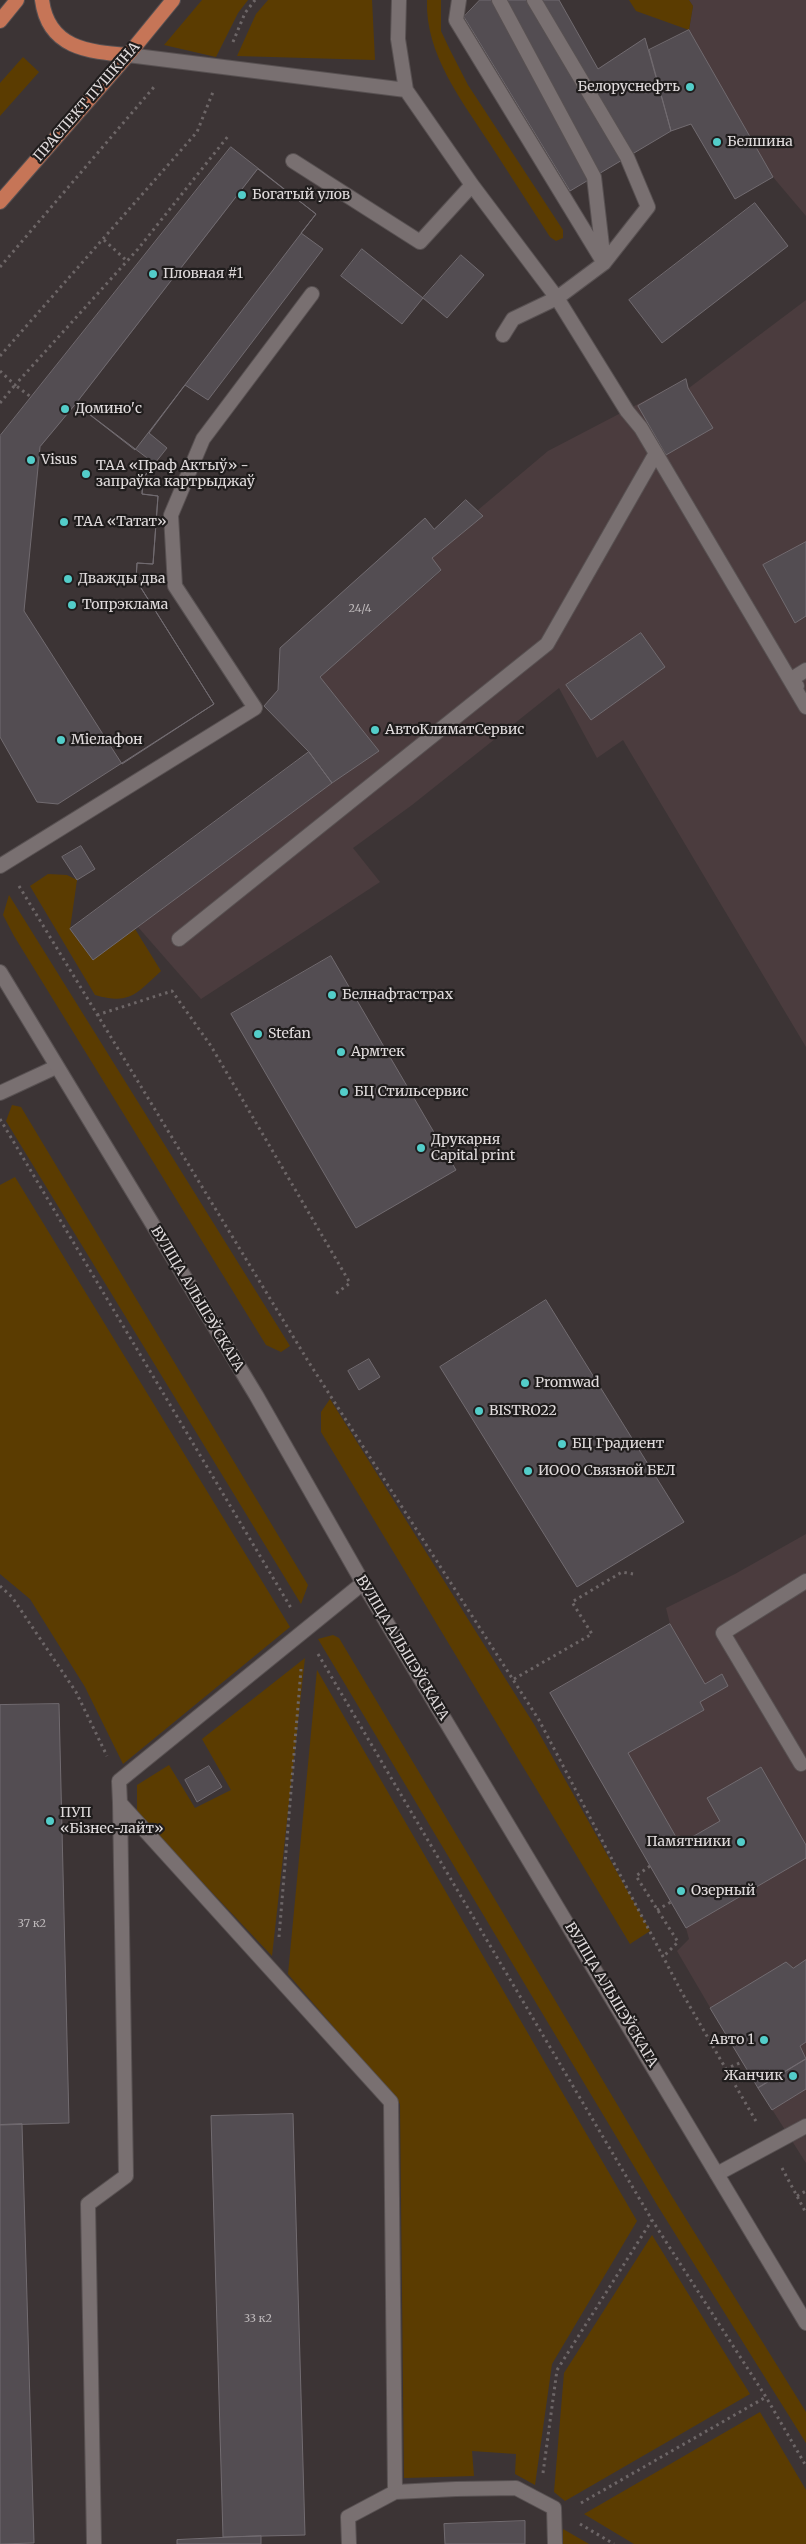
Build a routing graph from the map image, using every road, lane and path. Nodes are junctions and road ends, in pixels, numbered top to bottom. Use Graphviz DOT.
graph roads {
  1 [pos="17,0"];
  2 [pos="42,0"];
  3 [pos="173,0"];
  4 [pos="255,0"];
  5 [pos="400,0"];
  6 [pos="459,0"];
  7 [pos="500,0"];
  8 [pos="534,0"];
  9 [pos="0,21"];
  10 [pos="128,55"];
  11 [pos="222,67"];
  12 [pos="154,87"];
  13 [pos="406,90"];
  14 [pos="229,134"];
  15 [pos="293,161"];
  16 [pos="472,185"];
  17 [pos="0,202"];
  18 [pos="104,240"];
  19 [pos="127,261"];
  20 [pos="604,263"];
  21 [pos="0,267"];
  22 [pos="312,294"];
  23 [pos="557,298"];
  24 [pos="502,335"];
  25 [pos="0,356"];
  26 [pos="0,372"];
  27 [pos="15,385"];
  28 [pos="31,397"];
  29 [pos="0,403"];
  30 [pos="656,453"];
  31 [pos="806,670"];
  32 [pos="790,680"];
  33 [pos="806,692"];
  34 [pos="806,707"];
  35 [pos="3,864"];
  36 [pos="179,939"];
  37 [pos="0,972"];
  38 [pos="97,1015"];
  39 [pos="56,1067"];
  40 [pos="0,1093"];
  41 [pos="0,1118"];
  42 [pos="334,1295"];
  43 [pos="633,1574"];
  44 [pos="806,1581"];
  45 [pos="363,1582"];
  46 [pos="0,1586"];
  47 [pos="304,1631"];
  48 [pos="514,1678"];
  49 [pos="801,1764"];
  50 [pos="119,1781"];
  51 [pos="120,1803"];
  52 [pos="650,1866"];
  53 [pos="671,1902"];
  54 [pos="657,1910"];
  55 [pos="663,1957"];
  56 [pos="276,1975"];
  57 [pos="742,2062"];
  58 [pos="725,2069"];
  59 [pos="806,2126"];
  60 [pos="769,2144"];
  61 [pos="717,2174"];
  62 [pos="806,2190"];
  63 [pos="797,2196"];
  64 [pos="806,2212"];
  65 [pos="652,2220"];
  66 [pos="806,2323"];
  67 [pos="766,2397"];
  68 [pos="806,2466"];
  69 [pos="395,2492"];
  70 [pos="553,2508"];
  71 [pos="94,2543"];
  72 [pos="349,2544"];
  73 [pos="555,2544"];
  74 [pos="614,2544"];
  1 -- 9 [label="main road"];
  2 -- 10 [label="main road"];
  3 -- 10 [label="main road, ПРАСПЕКТ ПУШКІНА"];
  4 -- 11 [label="path"];
  5 -- 13 [label="main road"];
  6 -- 20 [label="main road"];
  7 -- 20 [label="main road"];
  8 -- 20 [label="main road"];
  10 -- 11 [label="main road"];
  10 -- 17 [label="main road, ПРАСПЕКТ ПУШКІНА"];
  11 -- 13 [label="main road"];
  11 -- 18 [label="path"];
  12 -- 21 [label="path"];
  13 -- 16 [label="main road"];
  14 -- 19 [label="path"];
  15 -- 16 [label="main road"];
  16 -- 23 [label="main road"];
  18 -- 19 [label="path"];
  18 -- 25 [label="path"];
  19 -- 27 [label="path"];
  20 -- 23 [label="main road"];
  22 -- 35 [label="main road"];
  23 -- 24 [label="main road"];
  23 -- 30 [label="main road"];
  26 -- 27 [label="path"];
  27 -- 28 [label="path"];
  27 -- 29 [label="path"];
  30 -- 32 [label="main road"];
  30 -- 36 [label="main road"];
  31 -- 32 [label="main road"];
  32 -- 33 [label="main road"];
  32 -- 34 [label="main road"];
  35 -- 38 [label="path"];
  37 -- 39 [label="main road, ВУЛІЦА АЛЬШЭЎСКАГА"];
  38 -- 42 [label="path"];
  38 -- 48 [label="path"];
  39 -- 40 [label="main road"];
  39 -- 45 [label="main road, ВУЛІЦА АЛЬШЭЎСКАГА"];
  41 -- 47 [label="path"];
  43 -- 48 [label="path"];
  44 -- 49 [label="main road"];
  45 -- 47 [label="main road"];
  45 -- 61 [label="main road, ВУЛІЦА АЛЬШЭЎСКАГА"];
  46 -- 50 [label="path"];
  47 -- 50 [label="main road"];
  47 -- 56 [label="path"];
  47 -- 65 [label="path"];
  48 -- 55 [label="path"];
  50 -- 51 [label="main road"];
  51 -- 56 [label="main road"];
  51 -- 71 [label="main road"];
  52 -- 54 [label="path"];
  53 -- 54 [label="path"];
  54 -- 55 [label="path"];
  55 -- 58 [label="path"];
  56 -- 69 [label="main road"];
  57 -- 58 [label="path"];
  58 -- 60 [label="path"];
  59 -- 60 [label="main road"];
  60 -- 61 [label="main road"];
  60 -- 63 [label="path"];
  61 -- 66 [label="main road, ВУЛІЦА АЛЬШЭЎСКАГА"];
  62 -- 63 [label="path"];
  63 -- 64 [label="path"];
  65 -- 67 [label="path"];
  65 -- 70 [label="path"];
  67 -- 68 [label="path"];
  67 -- 70 [label="path"];
  69 -- 70 [label="main road"];
  69 -- 72 [label="main road"];
  70 -- 73 [label="main road"];
  70 -- 74 [label="path"];
}
